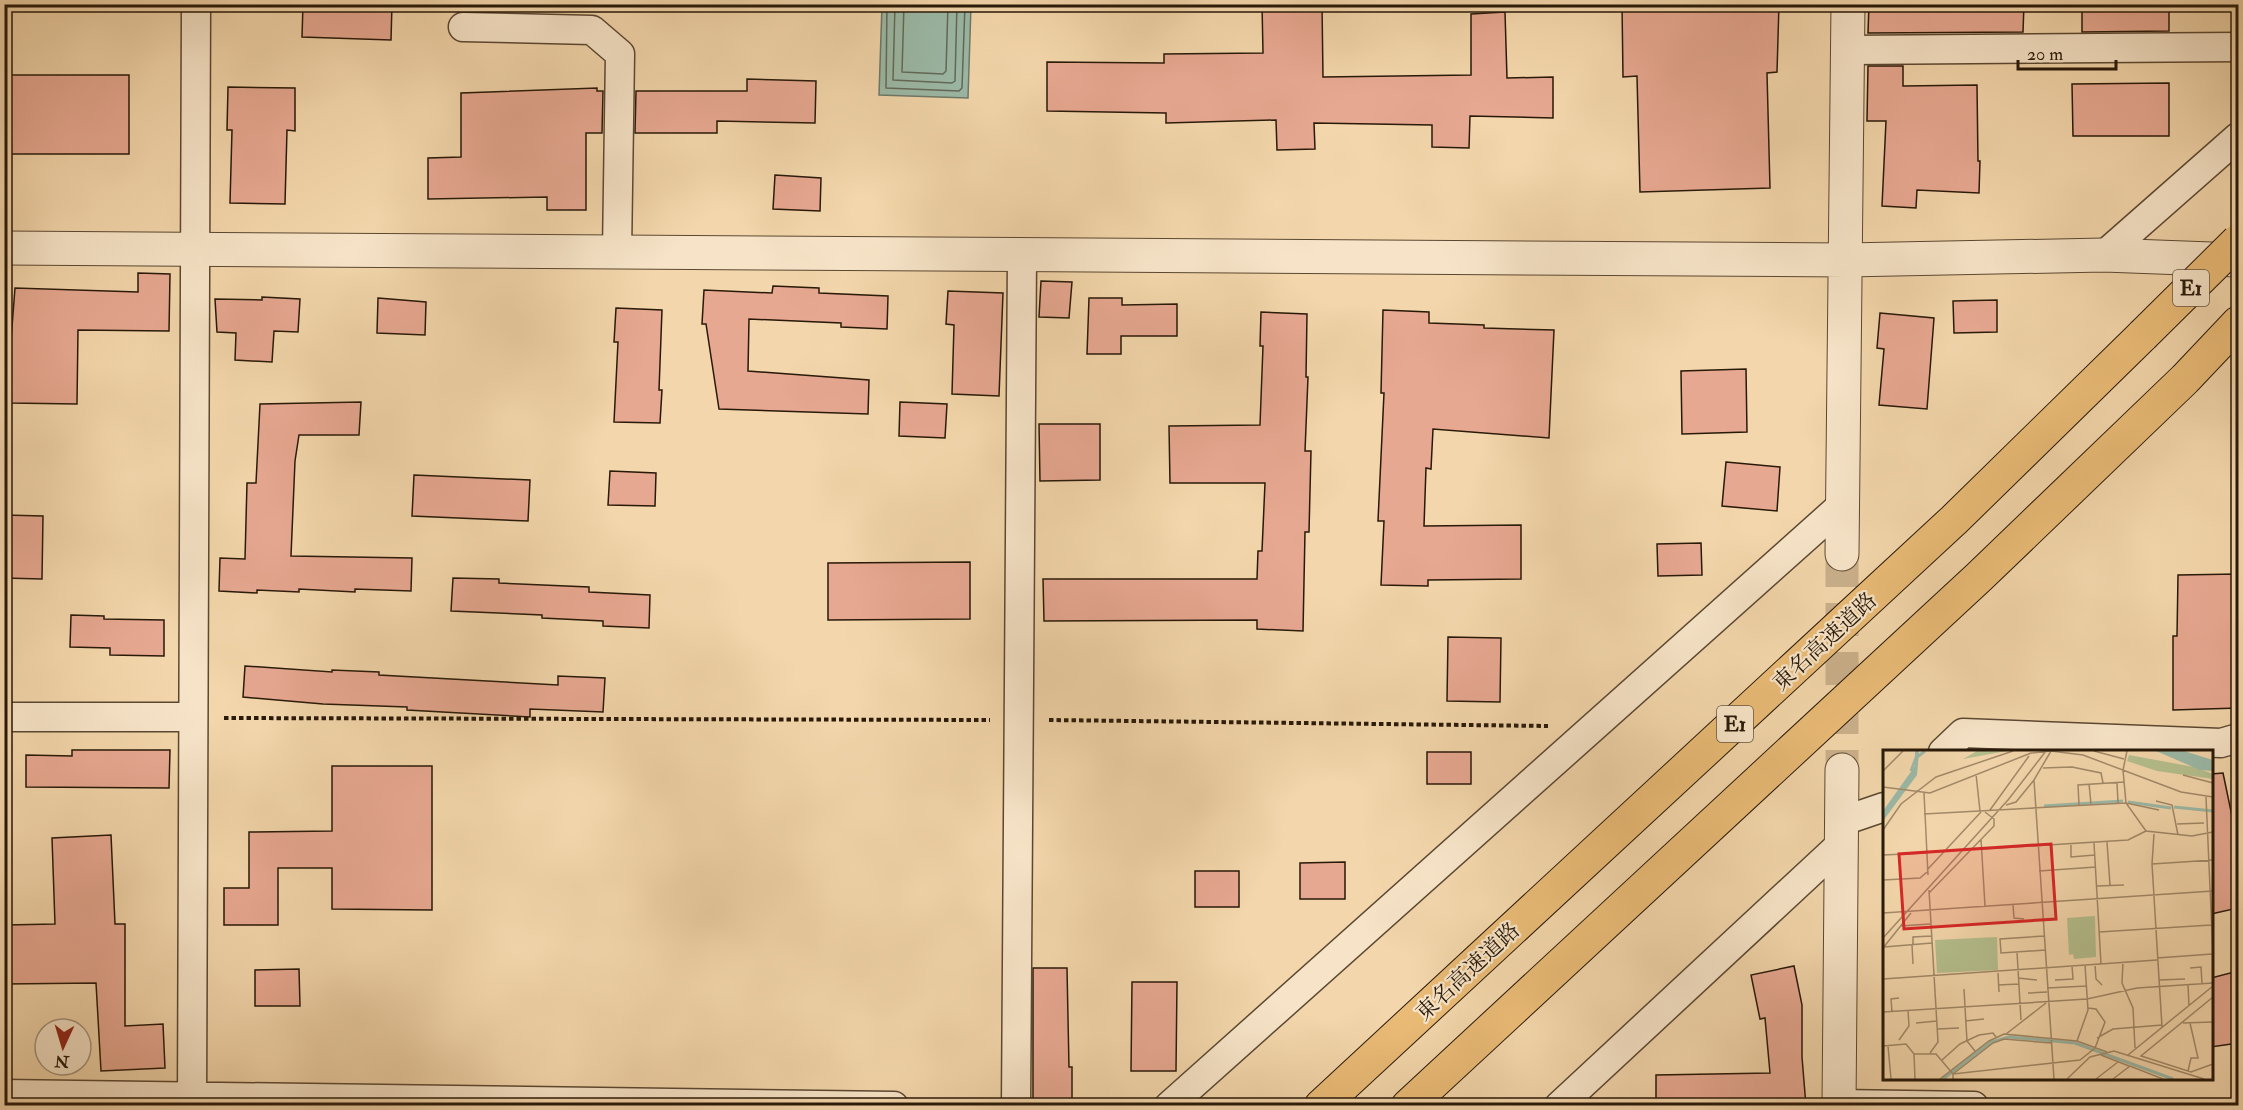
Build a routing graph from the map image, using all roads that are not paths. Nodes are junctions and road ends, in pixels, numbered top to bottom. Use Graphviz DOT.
graph roads {
  1 [pos="196,4"];
  2 [pos="1848,4"];
  3 [pos="463,27"];
  4 [pos="2238,47"];
  5 [pos="1849,50"];
  6 [pos="2238,137"];
  7 [pos="2238,241"];
  8 [pos="4,248"];
  9 [pos="194,250"];
  10 [pos="617,252"];
  11 [pos="1022,255"];
  12 [pos="2104,255"];
  13 [pos="1846,260"];
  14 [pos="2238,260"];
  15 [pos="2238,323"];
  16 [pos="1841,506"];
  17 [pos="1842,554"];
  18 [pos="4,717"];
  19 [pos="193,717"];
  20 [pos="2238,738"];
  21 [pos="1945,750"];
  22 [pos="1842,770"];
  23 [pos="1883,808"];
  24 [pos="1840,833"];
  25 [pos="4,1094"];
  26 [pos="192,1101"];
  27 [pos="1839,1105"];
  28 [pos="894,1106"];
  29 [pos="1016,1106"];
  30 [pos="1169,1106"];
  31 [pos="1321,1106"];
  32 [pos="1408,1106"];
  33 [pos="1559,1106"];
  34 [pos="1974,1106"];
  1 -- 9 [label="street"];
  2 -- 5 [label="street"];
  3 -- 10 [label="street"];
  4 -- 5 [label="street"];
  5 -- 13 [label="street"];
  6 -- 12 [label="street"];
  7 -- 31 [label="highway, 東名高速道路 / E1, bridge"];
  8 -- 9 [label="street"];
  9 -- 10 [label="street"];
  9 -- 19 [label="street"];
  10 -- 11 [label="street"];
  11 -- 13 [label="street"];
  11 -- 29 [label="street"];
  12 -- 13 [label="street"];
  12 -- 14 [label="street"];
  13 -- 16 [label="street"];
  15 -- 32 [label="highway, E1"];
  16 -- 17 [label="street"];
  16 -- 30 [label="street"];
  18 -- 19 [label="street"];
  19 -- 26 [label="street"];
  20 -- 21 [label="street"];
  22 -- 24 [label="street"];
  23 -- 24 [label="street"];
  24 -- 27 [label="street"];
  24 -- 33 [label="street"];
  25 -- 26 [label="street"];
  26 -- 28 [label="street"];
  27 -- 34 [label="street"];
}
